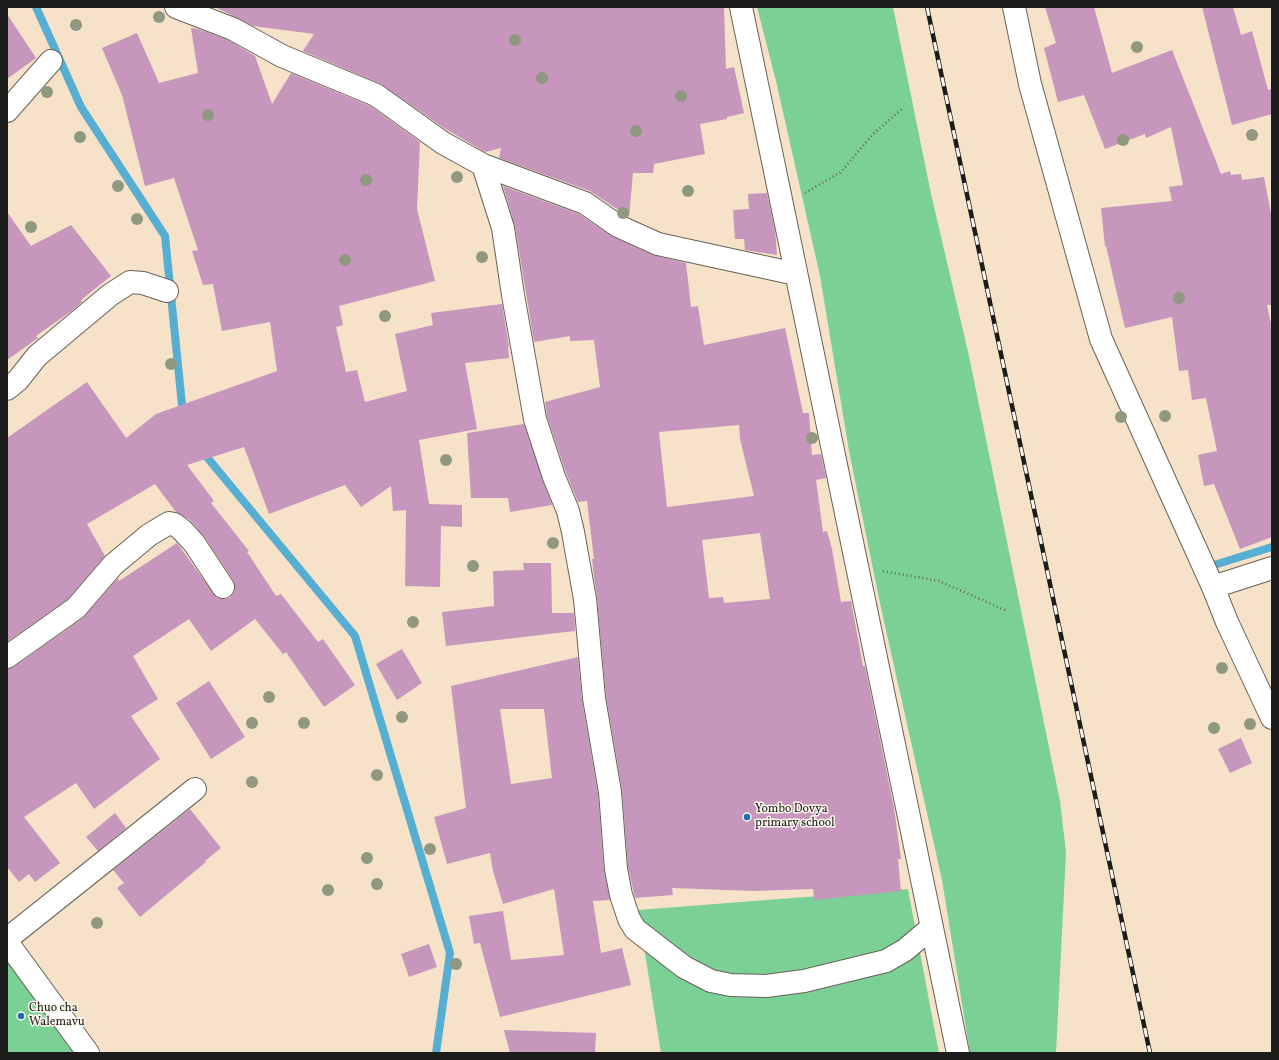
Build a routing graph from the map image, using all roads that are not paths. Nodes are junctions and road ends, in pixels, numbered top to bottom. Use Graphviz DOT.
graph roads {
  1 [pos="176,7"];
  2 [pos="741,7"];
  3 [pos="1014,7"];
  4 [pos="52,61"];
  5 [pos="7,110"];
  6 [pos="483,165"];
  7 [pos="796,274"];
  8 [pos="167,291"];
  9 [pos="7,389"];
  10 [pos="1272,568"];
  11 [pos="222,587"];
  12 [pos="1213,587"];
  13 [pos="7,657"];
  14 [pos="1272,718"];
  15 [pos="195,789"];
  16 [pos="932,928"];
  17 [pos="7,940"];
  18 [pos="88,1053"];
  19 [pos="958,1053"];
  1 -- 6 [label="street"];
  2 -- 7 [label="street"];
  3 -- 12 [label="street"];
  4 -- 5 [label="street"];
  6 -- 7 [label="street"];
  6 -- 16 [label="street"];
  7 -- 16 [label="street"];
  8 -- 9 [label="street"];
  10 -- 12 [label="street"];
  11 -- 13 [label="street"];
  12 -- 14 [label="street"];
  15 -- 17 [label="street"];
  16 -- 19 [label="street"];
  17 -- 18 [label="street"];
}
